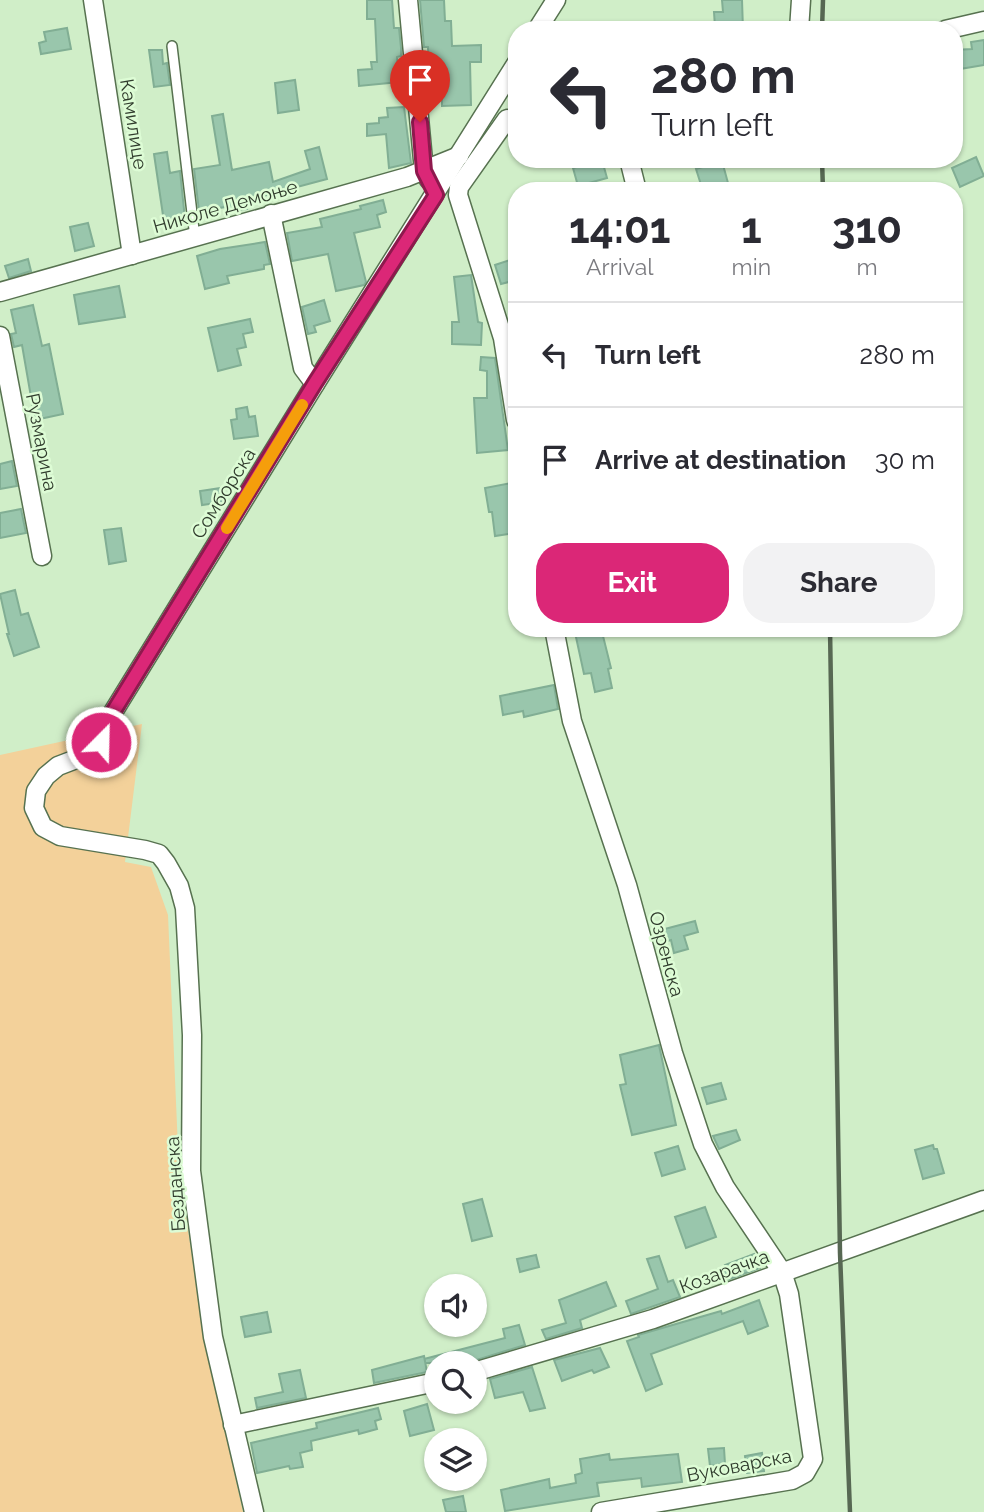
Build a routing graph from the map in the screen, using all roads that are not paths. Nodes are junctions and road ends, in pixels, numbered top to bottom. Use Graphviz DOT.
graph roads {
  1 [pos="93,0"];
  2 [pos="408,0"];
  3 [pos="555,0"];
  4 [pos="800,0"];
  5 [pos="542,21"];
  6 [pos="799,21"];
  7 [pos="984,21"];
  8 [pos="963,26"];
  9 [pos="172,46"];
  10 [pos="508,77"];
  11 [pos="490,106"];
  12 [pos="508,117"];
  13 [pos="508,125"];
  14 [pos="461,155"];
  15 [pos="424,171"];
  16 [pos="436,195"];
  17 [pos="271,214"];
  18 [pos="195,238"];
  19 [pos="132,255"];
  20 [pos="0,292"];
  21 [pos="0,336"];
  22 [pos="508,370"];
  23 [pos="315,383"];
  24 [pos="42,556"];
  25 [pos="556,637"];
  26 [pos="159,854"];
  27 [pos="984,1200"];
  28 [pos="782,1272"];
  29 [pos="487,1368"];
  30 [pos="424,1385"];
  31 [pos="233,1425"];
  32 [pos="254,1512"];
  33 [pos="601,1512"];
  1 -- 19 [label="street, Камилице"];
  2 -- 15 [label="street"];
  3 -- 5 [label="street"];
  4 -- 6 [label="street"];
  7 -- 8 [label="street"];
  9 -- 18 [label="lane"];
  10 -- 11 [label="street, Сомборска"];
  11 -- 12 [label="street"];
  11 -- 14 [label="street, Сомборска"];
  13 -- 22 [label="street"];
  14 -- 15 [label="street, Николе Демоње"];
  14 -- 16 [label="street, Сомборска"];
  15 -- 16 [label="street"];
  15 -- 17 [label="street, Николе Демоње"];
  16 -- 23 [label="street, Сомборска"];
  17 -- 18 [label="street, Николе Демоње"];
  17 -- 23 [label="street"];
  18 -- 19 [label="street, Николе Демоње"];
  19 -- 20 [label="street, Николе Демоње"];
  21 -- 24 [label="street, Рузмарина"];
  23 -- 26 [label="street, Сомборска"];
  25 -- 28 [label="street, Озренска"];
  26 -- 31 [label="street, Безданска"];
  27 -- 28 [label="street, Козарачка"];
  28 -- 29 [label="street, Козарачка"];
  28 -- 33 [label="street, Вуковарска"];
  30 -- 31 [label="street"];
  31 -- 32 [label="street, Безданска"];
}
